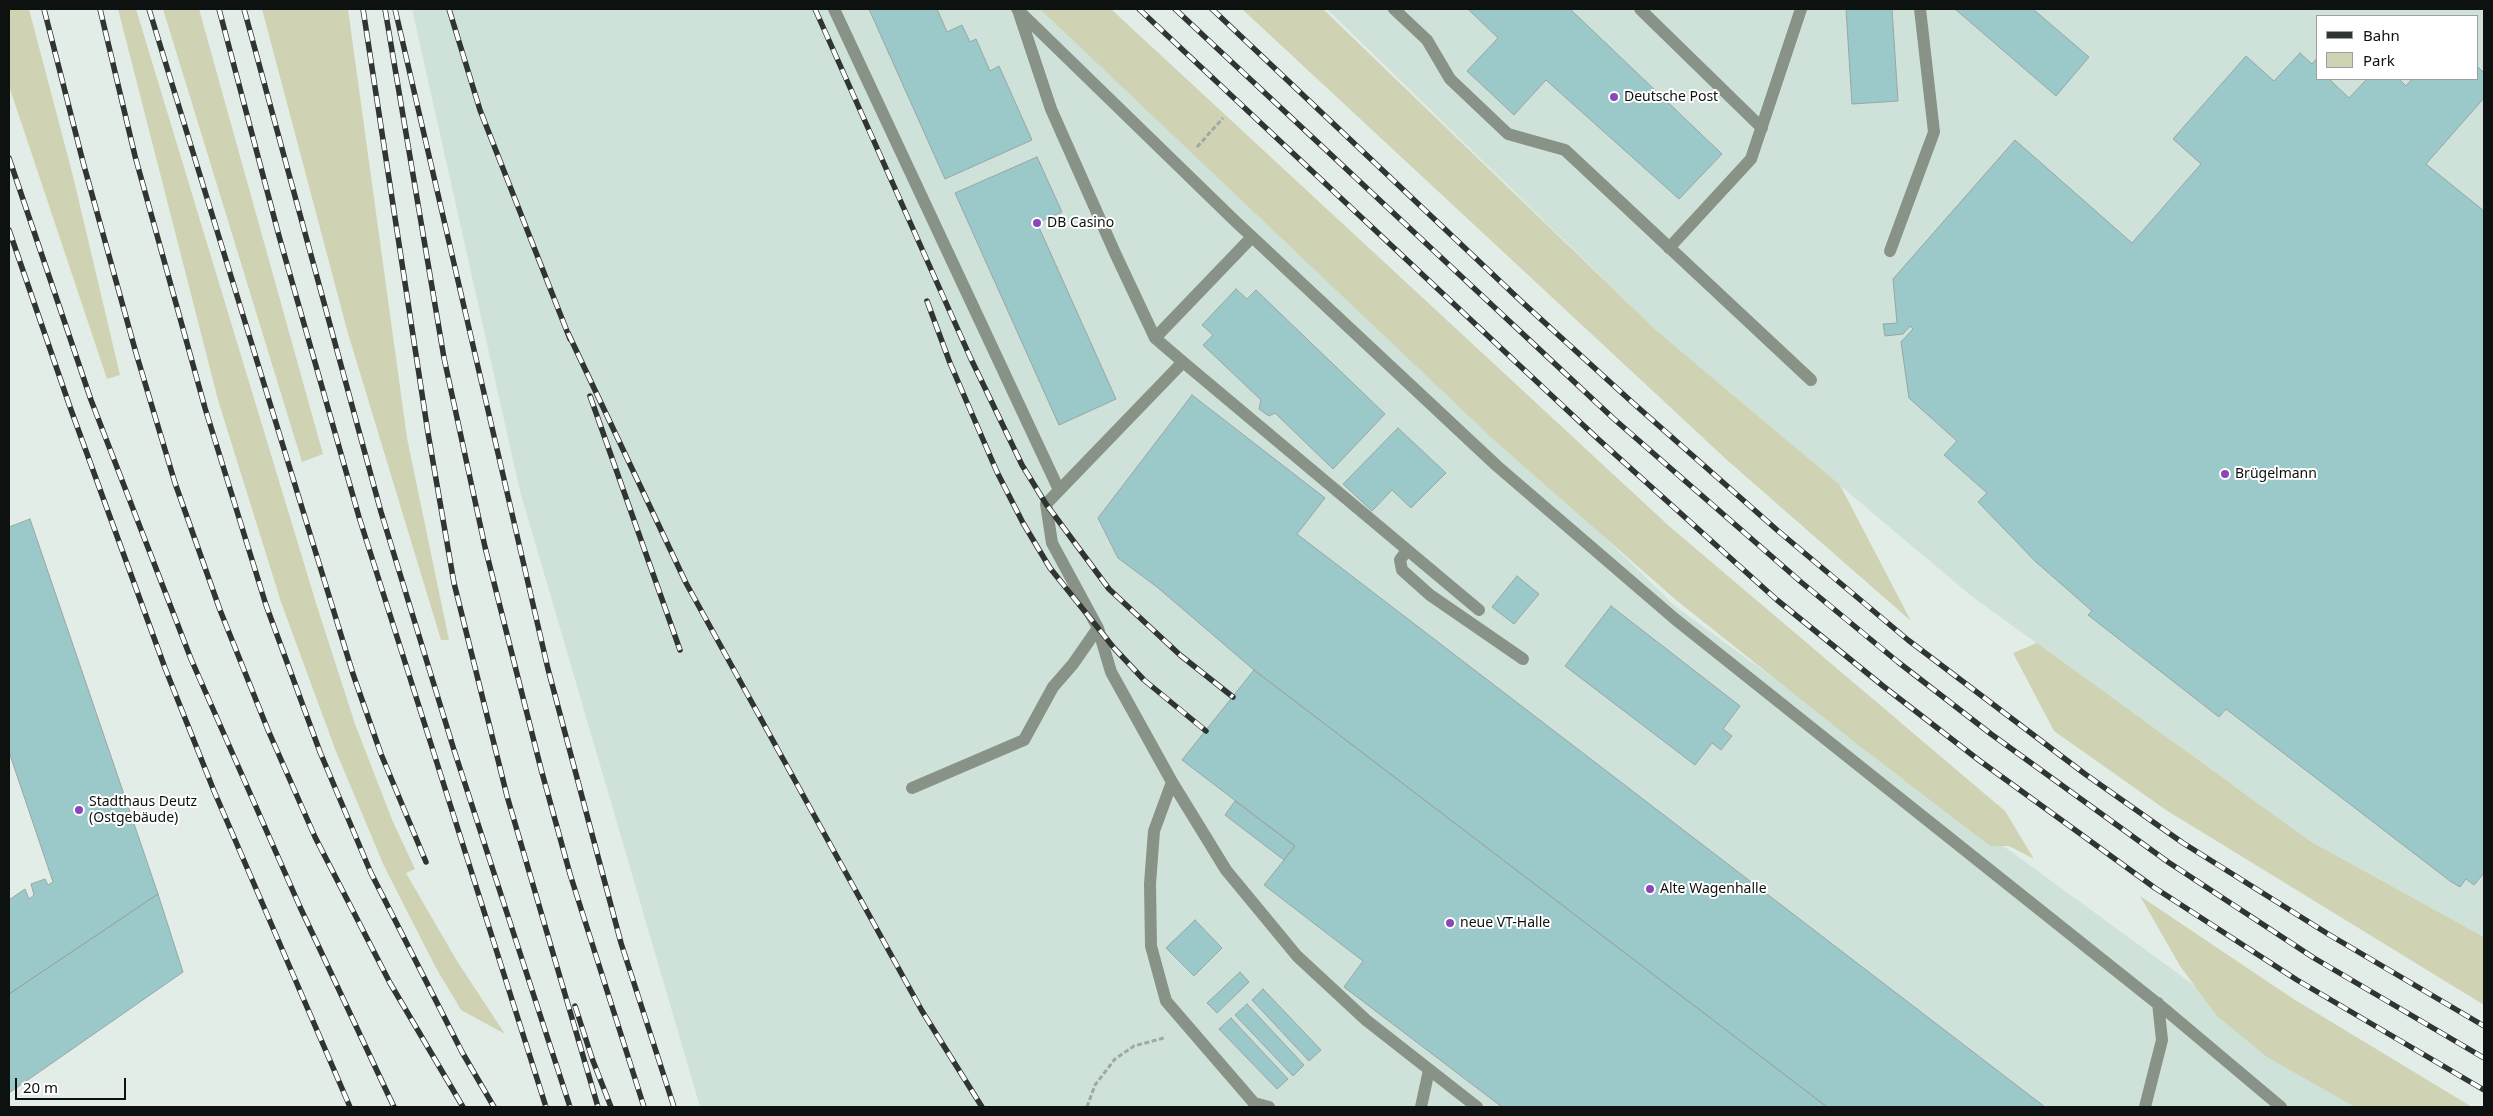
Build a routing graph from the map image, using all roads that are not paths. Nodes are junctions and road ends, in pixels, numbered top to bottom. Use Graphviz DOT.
graph roads {
  1 [pos="834,9"];
  2 [pos="1394,9"];
  3 [pos="1640,9"];
  4 [pos="1801,9"];
  5 [pos="1920,9"];
  6 [pos="1018,10"];
  7 [pos="1762,128"];
  8 [pos="1252,237"];
  9 [pos="1669,248"];
  10 [pos="1890,251"];
  11 [pos="1155,338"];
  12 [pos="1183,362"];
  13 [pos="1811,380"];
  14 [pos="1060,490"];
  15 [pos="1407,550"];
  16 [pos="1479,610"];
  17 [pos="1098,628"];
  18 [pos="1524,659"];
  19 [pos="1172,782"];
  20 [pos="912,788"];
  21 [pos="2158,1003"];
  22 [pos="1429,1070"];
  23 [pos="1269,1107"];
  24 [pos="1421,1107"];
  25 [pos="1477,1107"];
  26 [pos="2145,1107"];
  27 [pos="2281,1107"];
  1 -- 14 [label="lane"];
  2 -- 9 [label="lane"];
  3 -- 7 [label="lane"];
  4 -- 7 [label="lane"];
  5 -- 10 [label="lane"];
  6 -- 8 [label="lane"];
  6 -- 11 [label="lane"];
  7 -- 9 [label="lane"];
  8 -- 11 [label="lane"];
  8 -- 21 [label="lane"];
  9 -- 13 [label="lane"];
  11 -- 12 [label="lane"];
  12 -- 14 [label="lane"];
  12 -- 15 [label="lane"];
  14 -- 17 [label="lane"];
  15 -- 16 [label="lane"];
  15 -- 18 [label="lane"];
  17 -- 19 [label="lane"];
  17 -- 20 [label="lane"];
  19 -- 22 [label="lane"];
  19 -- 23 [label="lane"];
  21 -- 26 [label="lane"];
  21 -- 27 [label="lane"];
  22 -- 24 [label="lane"];
  22 -- 25 [label="lane"];
}
